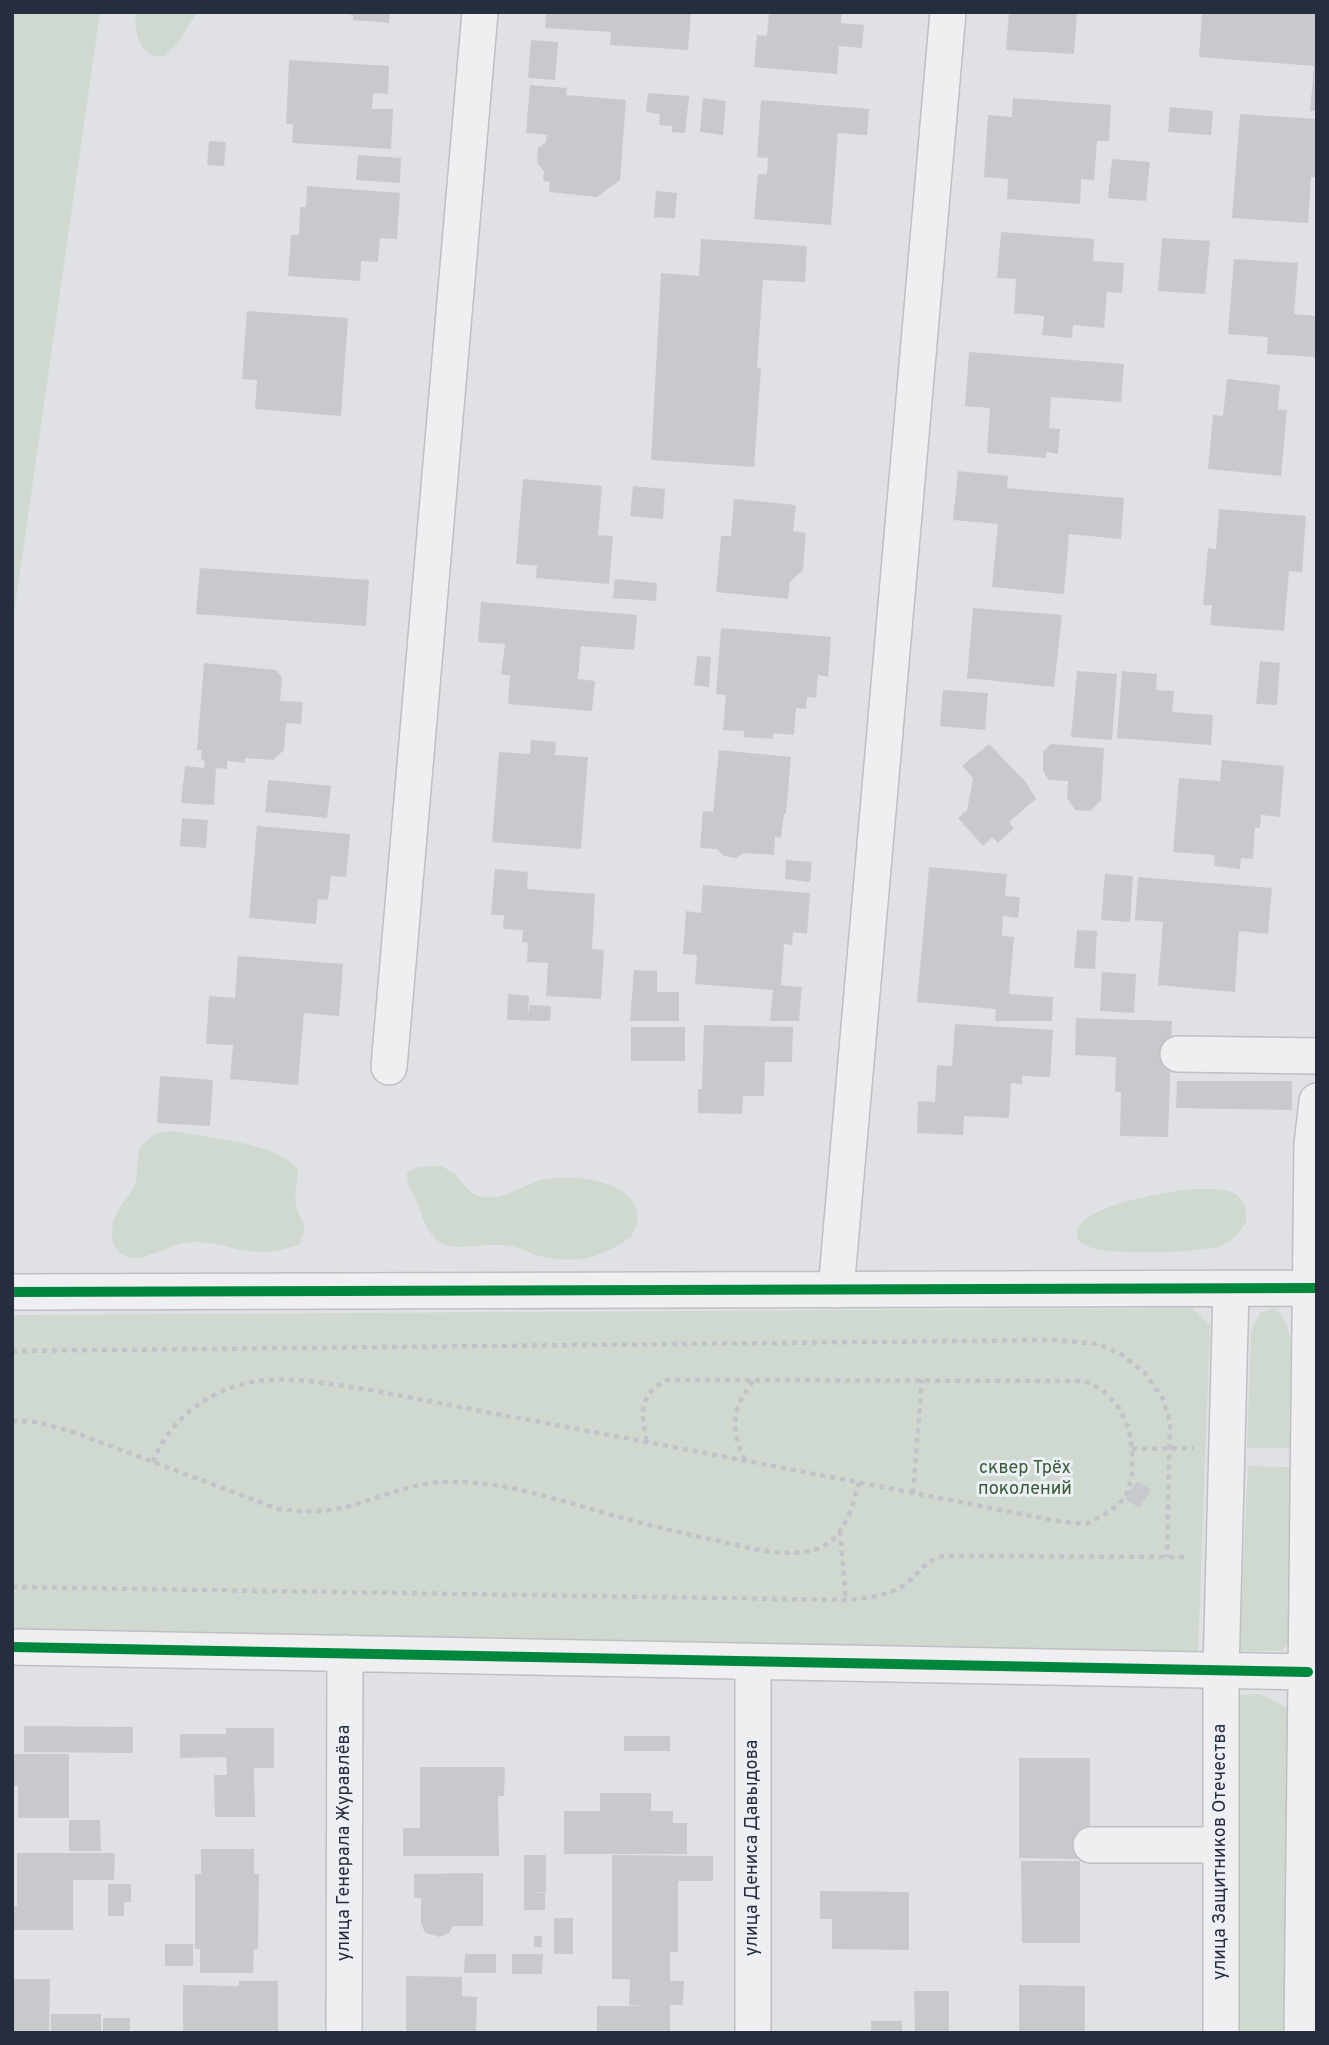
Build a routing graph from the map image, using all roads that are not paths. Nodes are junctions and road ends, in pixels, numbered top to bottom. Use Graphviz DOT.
graph roads {
  1 [pos="480,12"];
  2 [pos="948,12"];
  3 [pos="1178,1054"];
  4 [pos="1317,1056"];
  5 [pos="389,1067"];
  6 [pos="1317,1101"];
  7 [pos="1314,1288"];
  8 [pos="1231,1289"];
  9 [pos="836,1290"];
  10 [pos="12,1292"];
  11 [pos="1313,1576"];
  12 [pos="12,1647"];
  13 [pos="345,1653"];
  14 [pos="753,1663"];
  15 [pos="1221,1671"];
  16 [pos="1308,1672"];
  17 [pos="1311,1803"];
  18 [pos="1091,1845"];
  19 [pos="1221,1845"];
  20 [pos="344,2033"];
  21 [pos="754,2033"];
  22 [pos="1221,2033"];
  23 [pos="1302,2033"];
  1 -- 5 [label="street"];
  2 -- 9 [label="street"];
  3 -- 4 [label="street"];
  6 -- 7 [label="street"];
  7 -- 8 [label="street"];
  7 -- 11 [label="street"];
  8 -- 9 [label="street"];
  8 -- 15 [label="street, улица Защитников Отечества"];
  9 -- 10 [label="street"];
  11 -- 16 [label="street"];
  12 -- 13 [label="street"];
  13 -- 14 [label="street"];
  13 -- 20 [label="street, улица Генерала Журавлёва"];
  14 -- 15 [label="street"];
  14 -- 21 [label="street, улица Дениса Давыдова"];
  15 -- 16 [label="street"];
  15 -- 19 [label="street, улица Защитников Отечества"];
  16 -- 17 [label="street"];
  17 -- 23 [label="street"];
  18 -- 19 [label="street"];
  19 -- 22 [label="street, улица Защитников Отечества"];
}
